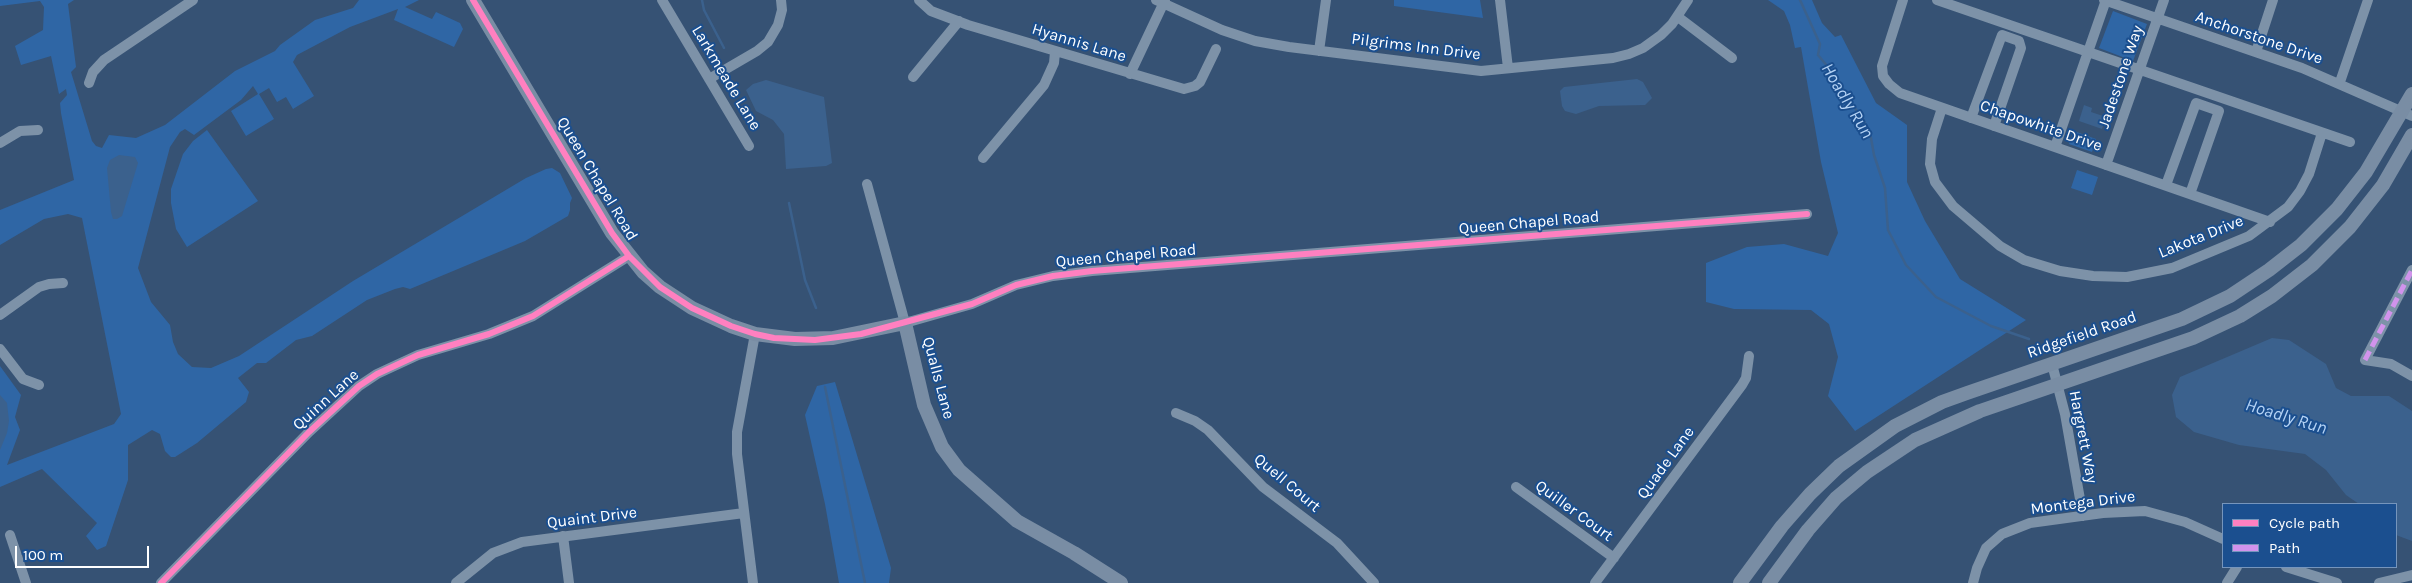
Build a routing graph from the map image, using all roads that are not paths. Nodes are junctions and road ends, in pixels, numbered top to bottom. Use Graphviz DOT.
graph roads {
  1 [pos="193,0"];
  2 [pos="473,0"];
  3 [pos="662,0"];
  4 [pos="781,0"];
  5 [pos="919,0"];
  6 [pos="1326,0"];
  7 [pos="1500,0"];
  8 [pos="1688,0"];
  9 [pos="1902,0"];
  10 [pos="1937,0"];
  11 [pos="2105,0"];
  12 [pos="2164,0"];
  13 [pos="2273,0"];
  14 [pos="2368,0"];
  15 [pos="1162,1"];
  16 [pos="1678,17"];
  17 [pos="2158,18"];
  18 [pos="959,22"];
  19 [pos="1216,49"];
  20 [pos="1319,51"];
  21 [pos="1056,52"];
  22 [pos="2088,52"];
  23 [pos="2256,52"];
  24 [pos="1732,58"];
  25 [pos="1508,68"];
  26 [pos="2140,70"];
  27 [pos="1130,74"];
  28 [pos="913,77"];
  29 [pos="709,79"];
  30 [pos="2340,82"];
  31 [pos="89,83"];
  32 [pos="2412,94"];
  33 [pos="1942,108"];
  34 [pos="2407,114"];
  35 [pos="1971,118"];
  36 [pos="1994,126"];
  37 [pos="38,130"];
  38 [pos="2322,133"];
  39 [pos="2412,136"];
  40 [pos="2350,142"];
  41 [pos="0,143"];
  42 [pos="749,146"];
  43 [pos="2055,147"];
  44 [pos="983,158"];
  45 [pos="2106,165"];
  46 [pos="867,184"];
  47 [pos="2166,186"];
  48 [pos="2190,194"];
  49 [pos="1807,214"];
  50 [pos="2270,222"];
  51 [pos="628,256"];
  52 [pos="2412,270"];
  53 [pos="64,283"];
  54 [pos="0,315"];
  55 [pos="905,323"];
  56 [pos="755,334"];
  57 [pos="0,350"];
  58 [pos="1749,356"];
  59 [pos="2052,364"];
  60 [pos="2412,376"];
  61 [pos="39,385"];
  62 [pos="2058,385"];
  63 [pos="1176,413"];
  64 [pos="1516,488"];
  65 [pos="744,513"];
  66 [pos="2083,516"];
  67 [pos="10,535"];
  68 [pos="563,536"];
  69 [pos="2222,539"];
  70 [pos="1614,558"];
  71 [pos="2236,568"];
  72 [pos="2289,568"];
  73 [pos="2412,575"];
  74 [pos="26,583"];
  75 [pos="161,583"];
  76 [pos="456,583"];
  77 [pos="569,583"];
  78 [pos="753,583"];
  79 [pos="1121,583"];
  80 [pos="1374,583"];
  81 [pos="1595,583"];
  82 [pos="1740,583"];
  83 [pos="1768,583"];
  84 [pos="1973,583"];
  85 [pos="2226,583"];
  86 [pos="2337,583"];
  87 [pos="2379,583"];
  1 -- 31 [label="street"];
  2 -- 51 [label="main road, Queen Chapel Road"];
  3 -- 29 [label="street, Larkmeade Lane"];
  4 -- 29 [label="street"];
  5 -- 18 [label="street, Hyannis Lane"];
  6 -- 20 [label="street"];
  7 -- 25 [label="street"];
  8 -- 16 [label="street, Pilgrims Inn Drive"];
  9 -- 33 [label="street, Chapowhite Drive"];
  10 -- 22 [label="street"];
  11 -- 17 [label="street, Anchorstone Drive"];
  11 -- 22 [label="street"];
  12 -- 17 [label="street, Jadestone Way"];
  13 -- 23 [label="street"];
  14 -- 30 [label="street"];
  15 -- 20 [label="street, Pilgrims Inn Drive"];
  15 -- 27 [label="street"];
  16 -- 24 [label="street"];
  16 -- 25 [label="street, Pilgrims Inn Drive"];
  17 -- 23 [label="street, Anchorstone Drive"];
  17 -- 26 [label="street, Jadestone Way"];
  18 -- 21 [label="street, Hyannis Lane"];
  18 -- 28 [label="street"];
  19 -- 27 [label="street, Hyannis Lane"];
  20 -- 25 [label="street, Pilgrims Inn Drive"];
  21 -- 27 [label="street, Hyannis Lane"];
  21 -- 44 [label="street"];
  22 -- 26 [label="street"];
  22 -- 43 [label="street"];
  23 -- 30 [label="street, Anchorstone Drive"];
  26 -- 38 [label="street"];
  26 -- 45 [label="street, Jadestone Way"];
  29 -- 42 [label="street, Larkmeade Lane"];
  30 -- 34 [label="street, Anchorstone Drive"];
  32 -- 34 [label="main road, Ridgefield Road"];
  33 -- 35 [label="street, Chapowhite Drive"];
  33 -- 50 [label="street, Lakota Drive"];
  34 -- 59 [label="main road, Ridgefield Road"];
  35 -- 36 [label="street, Chapowhite Drive"];
  35 -- 36 [label="street"];
  36 -- 43 [label="street, Chapowhite Drive"];
  37 -- 41 [label="street"];
  38 -- 40 [label="street"];
  38 -- 50 [label="street, Lakota Drive"];
  39 -- 62 [label="main road"];
  43 -- 45 [label="street, Chapowhite Drive"];
  45 -- 47 [label="street, Chapowhite Drive"];
  46 -- 55 [label="street, Qualls Lane"];
  47 -- 48 [label="street, Chapowhite Drive"];
  47 -- 48 [label="street"];
  48 -- 50 [label="street, Chapowhite Drive"];
  49 -- 55 [label="street, Queen Chapel Road"];
  51 -- 56 [label="main road, Queen Chapel Road"];
  51 -- 75 [label="street, Quinn Lane"];
  52 -- 60 [label="street"];
  53 -- 54 [label="street"];
  55 -- 56 [label="main road, Queen Chapel Road"];
  55 -- 79 [label="main road, Qualls Lane"];
  56 -- 65 [label="street"];
  57 -- 61 [label="street"];
  58 -- 70 [label="street, Quade Lane"];
  59 -- 62 [label="street, Hargrett Way"];
  59 -- 82 [label="main road, Ridgefield Road"];
  62 -- 66 [label="street, Hargrett Way"];
  62 -- 83 [label="main road"];
  63 -- 80 [label="street, Quell Court"];
  64 -- 70 [label="street, Quiller Court"];
  65 -- 68 [label="street, Quaint Drive"];
  65 -- 78 [label="street"];
  66 -- 69 [label="street, Montega Drive"];
  66 -- 84 [label="street, Montega Drive"];
  67 -- 74 [label="street"];
  68 -- 76 [label="street, Quaint Drive"];
  68 -- 77 [label="street"];
  70 -- 81 [label="street, Quade Lane"];
  71 -- 85 [label="street"];
  72 -- 86 [label="street"];
  73 -- 87 [label="street"];
}
